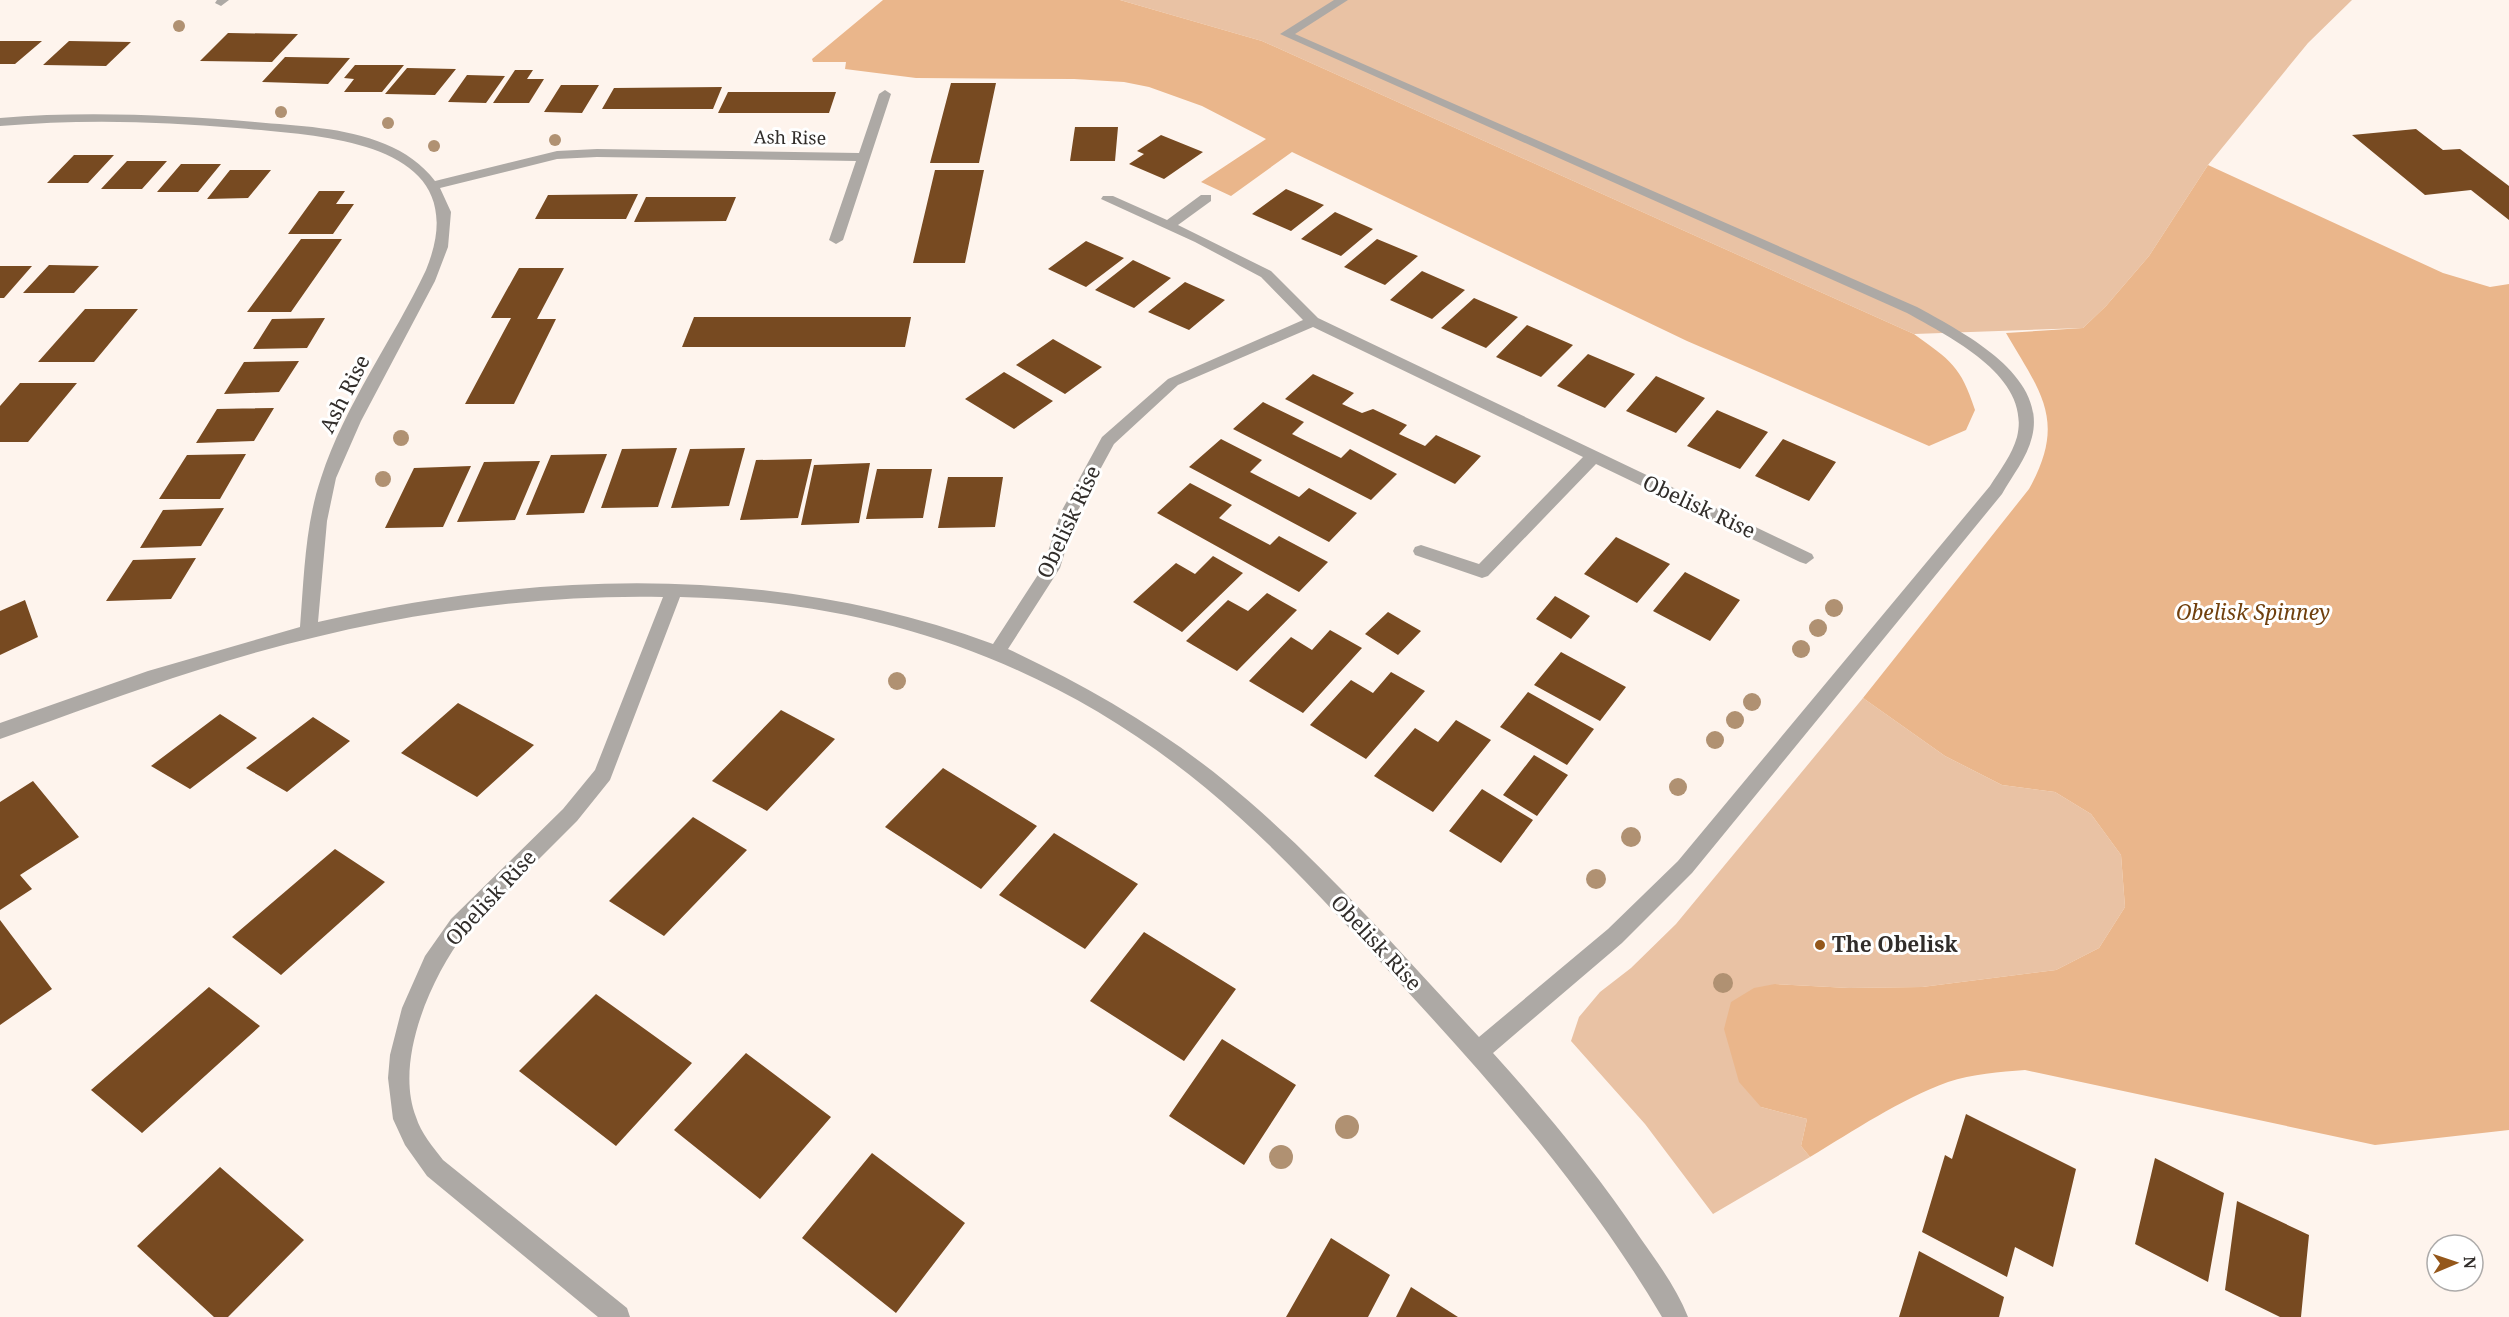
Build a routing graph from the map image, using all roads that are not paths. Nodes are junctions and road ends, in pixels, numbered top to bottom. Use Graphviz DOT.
graph roads {
  1 [pos="1342,0"];
  2 [pos="885,94"];
  3 [pos="0,122"];
  4 [pos="862,157"];
  5 [pos="432,186"];
  6 [pos="1206,198"];
  7 [pos="1108,199"];
  8 [pos="1169,225"];
  9 [pos="836,240"];
  10 [pos="1313,321"];
  11 [pos="1593,457"];
  12 [pos="1421,552"];
  13 [pos="1806,558"];
  14 [pos="674,590"];
  15 [pos="308,632"];
  16 [pos="998,652"];
  17 [pos="0,731"];
  18 [pos="1478,1052"];
  19 [pos="618,1317"];
  20 [pos="1676,1317"];
  1 -- 18 [label="street"];
  2 -- 4 [label="street"];
  3 -- 5 [label="street, Ash Rise"];
  4 -- 5 [label="street, Ash Rise"];
  4 -- 9 [label="street"];
  5 -- 15 [label="street, Ash Rise"];
  6 -- 8 [label="street"];
  7 -- 8 [label="street, Obelisk Rise"];
  8 -- 10 [label="street, Obelisk Rise"];
  10 -- 11 [label="street, Obelisk Rise"];
  10 -- 16 [label="street, Obelisk Rise"];
  11 -- 12 [label="street"];
  11 -- 13 [label="street, Obelisk Rise"];
  14 -- 15 [label="street, Obelisk Rise"];
  14 -- 16 [label="street, Obelisk Rise"];
  14 -- 19 [label="street, Obelisk Rise"];
  15 -- 17 [label="street, Obelisk Rise"];
  16 -- 18 [label="street, Obelisk Rise"];
  18 -- 20 [label="street, Obelisk Rise"];
}
